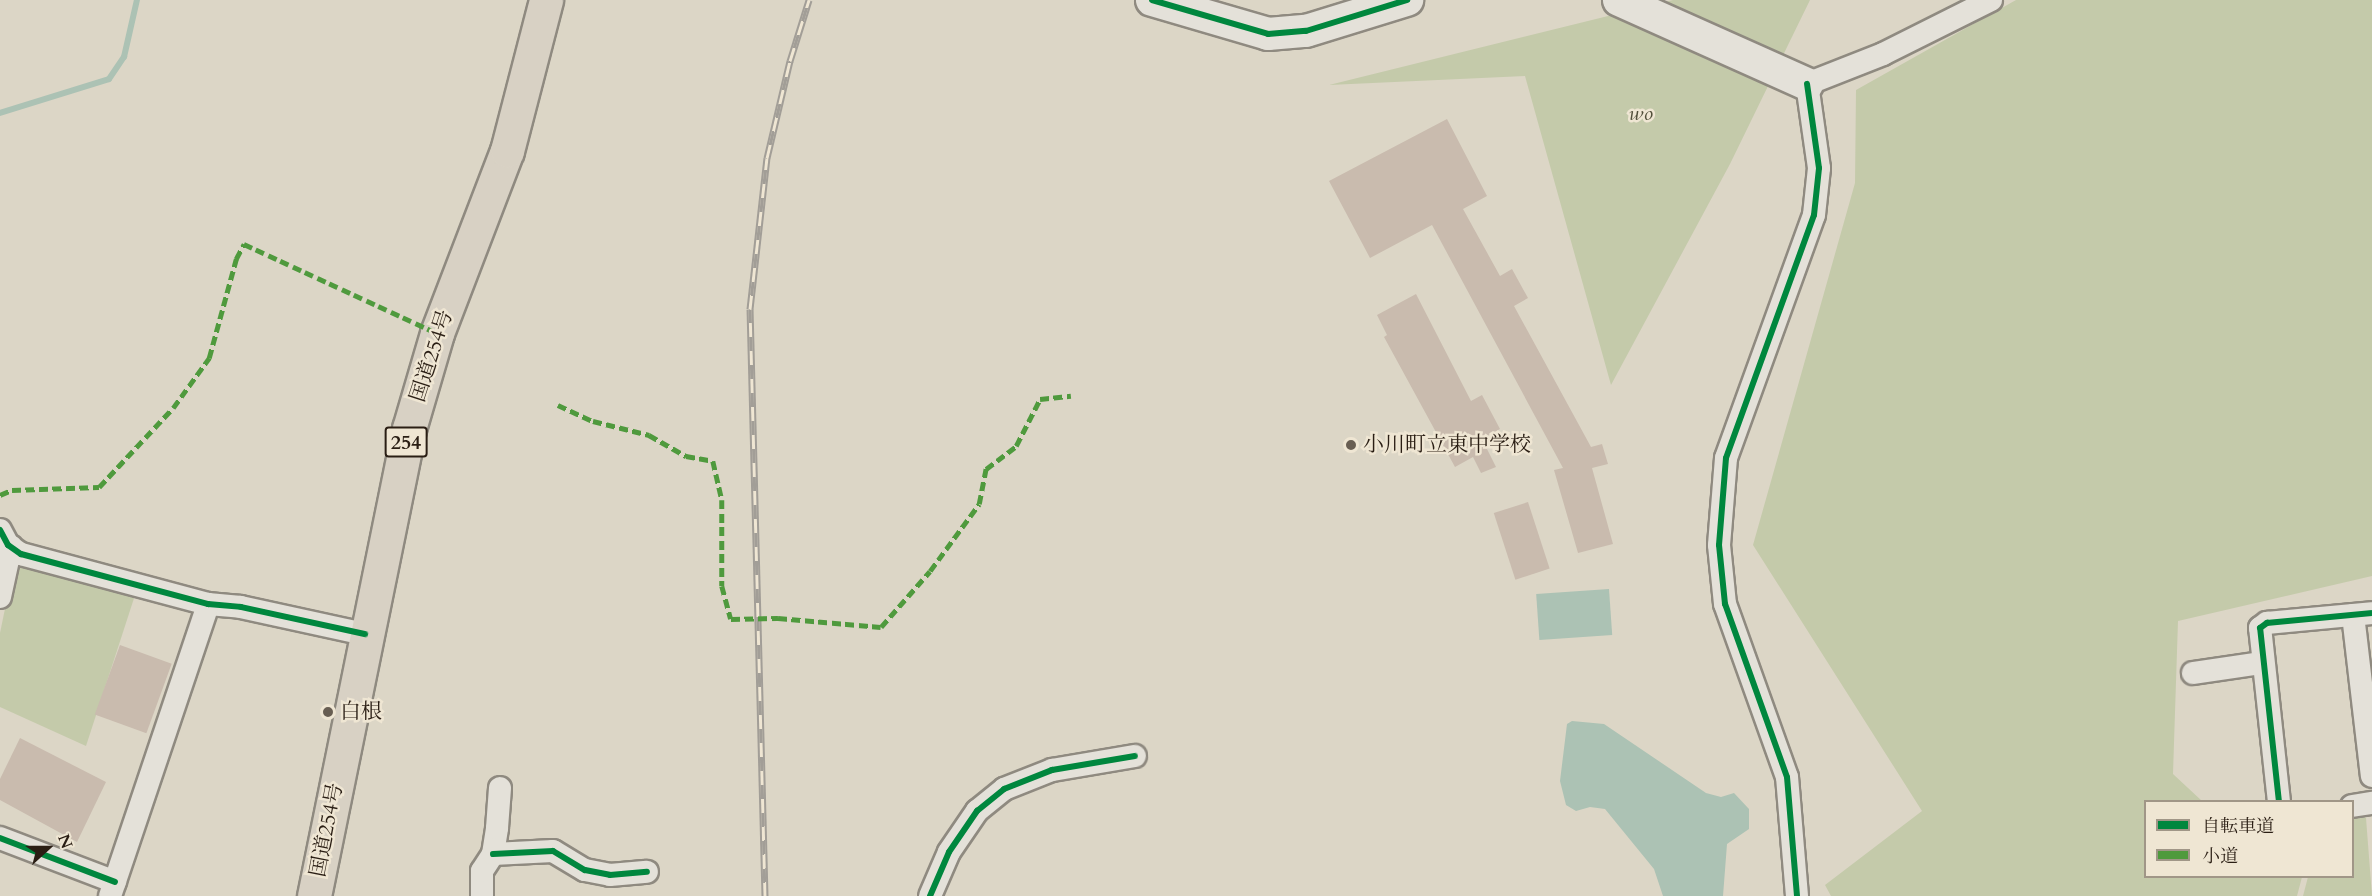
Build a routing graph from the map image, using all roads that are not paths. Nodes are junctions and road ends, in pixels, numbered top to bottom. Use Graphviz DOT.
graph roads {
  1 [pos="546,0"];
  2 [pos="1152,0"];
  3 [pos="1407,0"];
  4 [pos="1619,0"];
  5 [pos="1991,0"];
  6 [pos="1807,84"];
  7 [pos="5,538"];
  8 [pos="0,597"];
  9 [pos="208,604"];
  10 [pos="2363,614"];
  11 [pos="365,634"];
  12 [pos="2261,663"];
  13 [pos="2193,673"];
  14 [pos="1135,756"];
  15 [pos="2372,776"];
  16 [pos="500,788"];
  17 [pos="2279,800"];
  18 [pos="2372,803"];
  19 [pos="2354,806"];
  20 [pos="0,838"];
  21 [pos="493,854"];
  22 [pos="647,872"];
  23 [pos="113,889"];
  24 [pos="314,896"];
  25 [pos="482,896"];
  26 [pos="930,896"];
  27 [pos="1797,896"];
  1 -- 11 [label="highway, 国道254号 / 254"];
  2 -- 3 [label="street"];
  4 -- 6 [label="street"];
  5 -- 6 [label="street"];
  6 -- 27 [label="street"];
  7 -- 8 [label="street"];
  7 -- 9 [label="street"];
  9 -- 11 [label="street"];
  9 -- 23 [label="street"];
  10 -- 12 [label="street"];
  10 -- 15 [label="street"];
  11 -- 24 [label="highway, 国道254号 / 254"];
  12 -- 13 [label="street"];
  12 -- 17 [label="street"];
  14 -- 26 [label="street"];
  16 -- 21 [label="street"];
  18 -- 19 [label="street"];
  20 -- 23 [label="street"];
  21 -- 22 [label="street"];
  21 -- 25 [label="street"];
}
